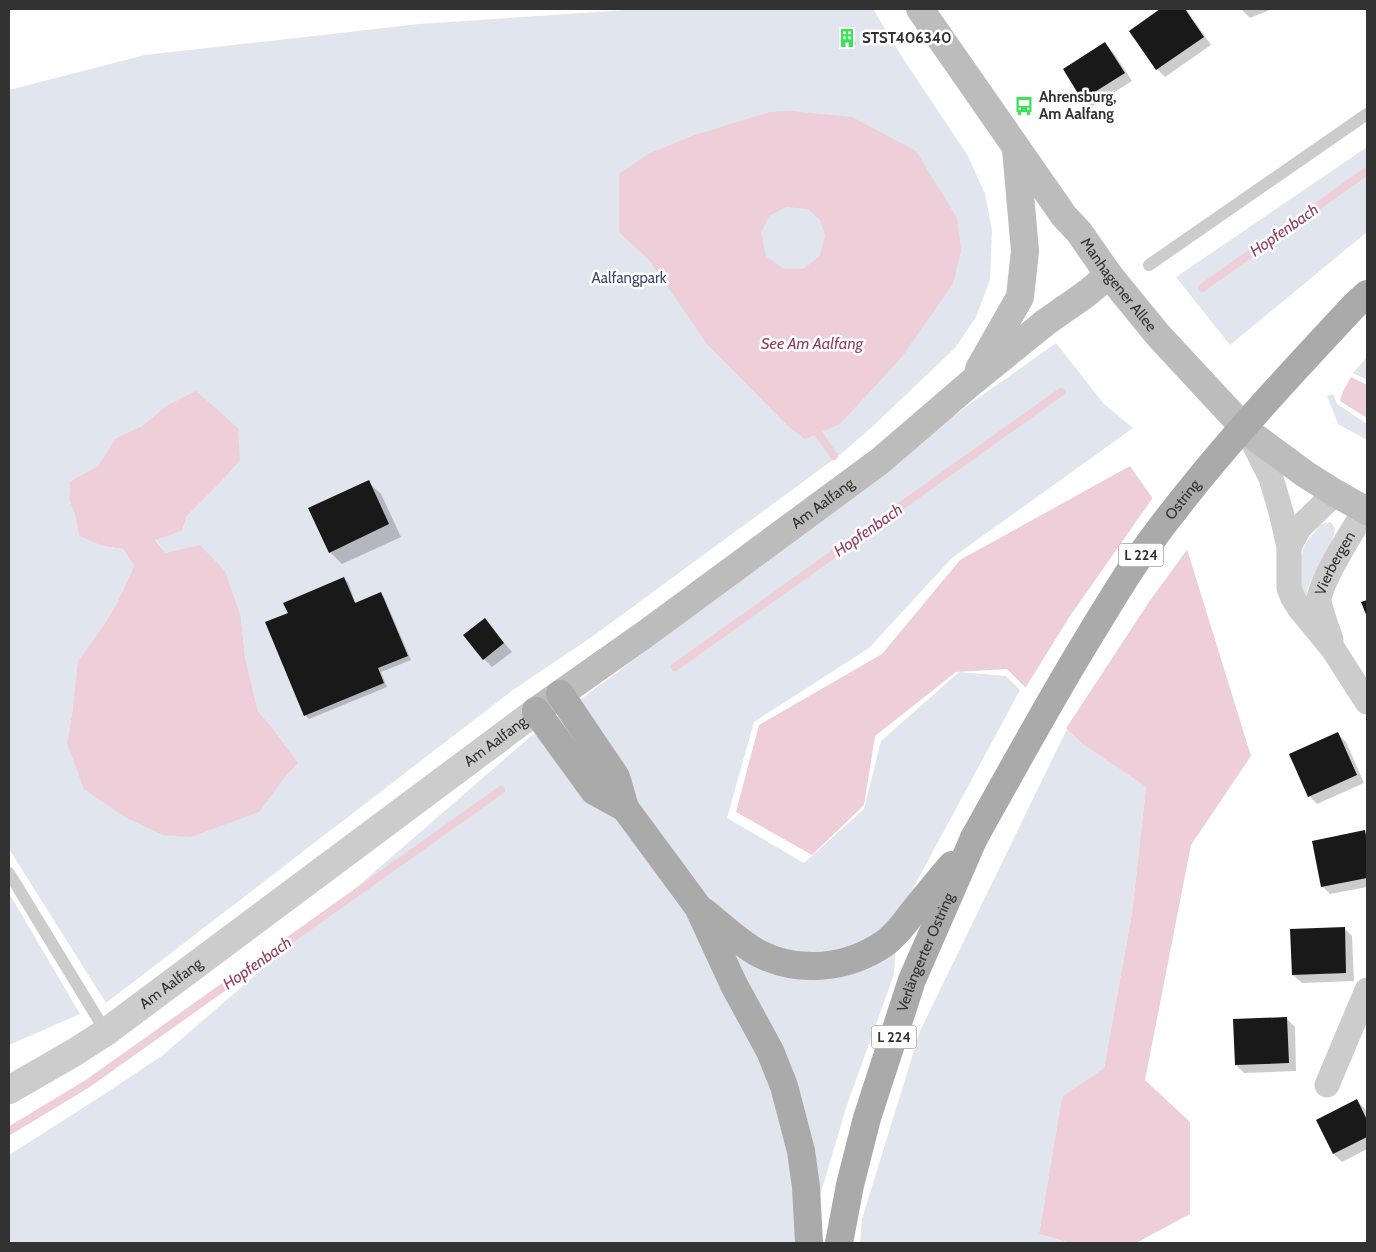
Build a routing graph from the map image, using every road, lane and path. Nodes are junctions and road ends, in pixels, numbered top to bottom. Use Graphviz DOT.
graph roads {
  1 [pos="920,9"];
  2 [pos="1367,114"];
  3 [pos="1016,149"];
  4 [pos="1149,265"];
  5 [pos="1109,275"];
  6 [pos="1363,300"];
  7 [pos="972,381"];
  8 [pos="1248,432"];
  9 [pos="1336,493"];
  10 [pos="1366,511"];
  11 [pos="1289,547"];
  12 [pos="1333,649"];
  13 [pos="560,694"];
  14 [pos="1367,702"];
  15 [pos="536,711"];
  16 [pos="626,808"];
  17 [pos="974,838"];
  18 [pos="9,873"];
  19 [pos="698,907"];
  20 [pos="1367,990"];
  21 [pos="106,1032"];
  22 [pos="1327,1085"];
  23 [pos="9,1090"];
  24 [pos="809,1243"];
  25 [pos="839,1243"];
  1 -- 3 [label="main road, Manhagener Allee"];
  2 -- 4 [label="lane"];
  3 -- 5 [label="main road, Manhagener Allee"];
  3 -- 7 [label="main road, Am Aalfang"];
  5 -- 7 [label="main road, Am Aalfang"];
  5 -- 8 [label="main road, Manhagener Allee"];
  6 -- 17 [label="main road, Ostring / L 224, bridge"];
  7 -- 13 [label="main road, Am Aalfang"];
  8 -- 9 [label="main road, Manhagener Allee"];
  8 -- 11 [label="street, Vierbergen"];
  9 -- 10 [label="main road, Manhagener Allee"];
  9 -- 11 [label="street"];
  10 -- 12 [label="street, Vierbergen"];
  11 -- 12 [label="street, Vierbergen"];
  12 -- 14 [label="street, Vierbergen"];
  13 -- 15 [label="main road, Am Aalfang"];
  13 -- 16 [label="main road"];
  15 -- 16 [label="main road"];
  15 -- 21 [label="street, Am Aalfang"];
  16 -- 19 [label="main road"];
  17 -- 19 [label="main road"];
  17 -- 25 [label="main road, Verlängerter Ostring / L 224"];
  18 -- 21 [label="lane"];
  19 -- 24 [label="main road"];
  20 -- 22 [label="street"];
  21 -- 23 [label="street, Am Aalfang"];
}
